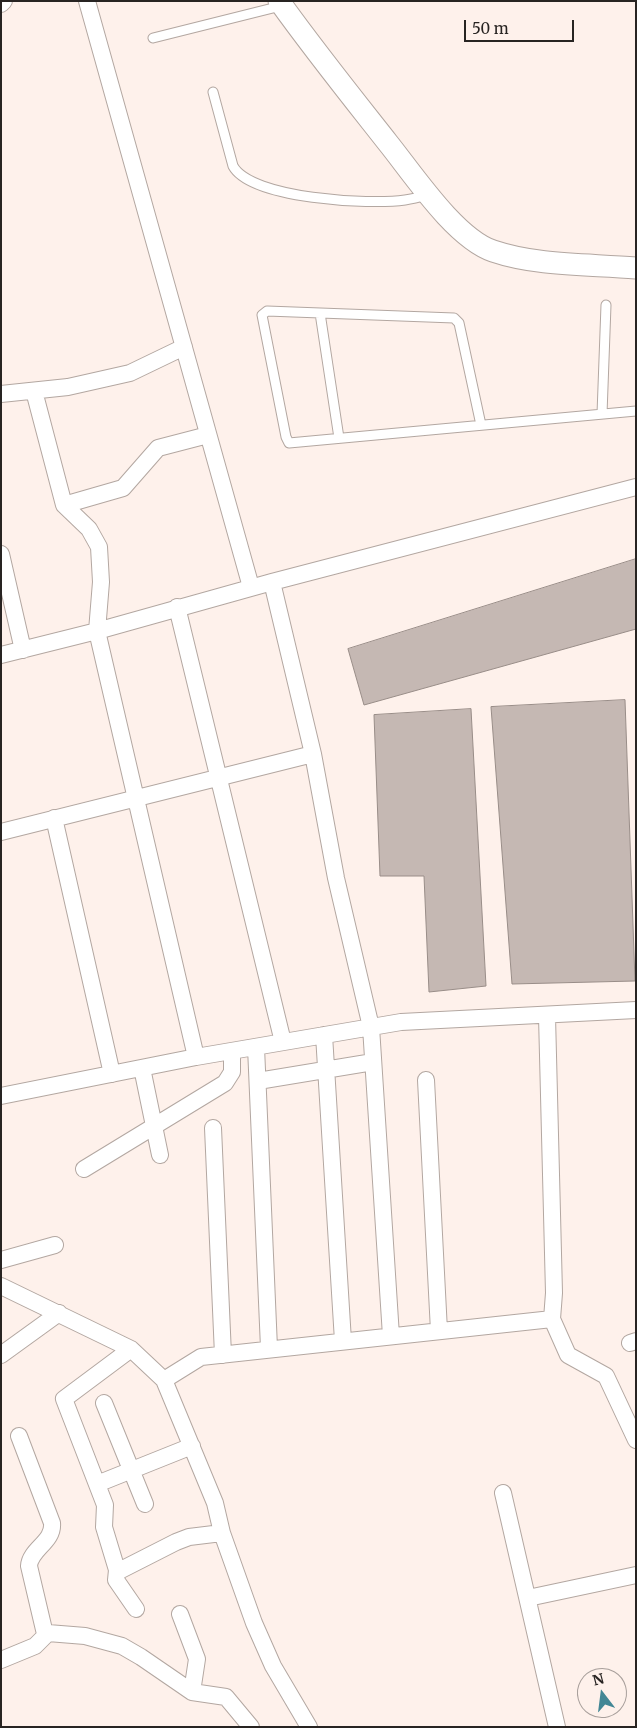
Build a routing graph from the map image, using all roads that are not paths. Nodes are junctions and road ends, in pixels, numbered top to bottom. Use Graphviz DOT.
graph roads {
  1 [pos="4,1"];
  2 [pos="87,1"];
  3 [pos="281,3"];
  4 [pos="1,4"];
  5 [pos="153,38"];
  6 [pos="213,92"];
  7 [pos="428,194"];
  8 [pos="636,268"];
  9 [pos="606,305"];
  10 [pos="320,313"];
  11 [pos="184,347"];
  12 [pos="34,391"];
  13 [pos="1,394"];
  14 [pos="636,411"];
  15 [pos="602,414"];
  16 [pos="481,425"];
  17 [pos="208,435"];
  18 [pos="339,438"];
  19 [pos="636,487"];
  20 [pos="64,505"];
  21 [pos="1,554"];
  22 [pos="272,582"];
  23 [pos="251,588"];
  24 [pos="178,608"];
  25 [pos="97,632"];
  26 [pos="23,650"];
  27 [pos="1,655"];
  28 [pos="313,754"];
  29 [pos="219,778"];
  30 [pos="136,800"];
  31 [pos="54,818"];
  32 [pos="1,832"];
  33 [pos="636,1010"];
  34 [pos="547,1016"];
  35 [pos="371,1027"];
  36 [pos="324,1035"];
  37 [pos="283,1042"];
  38 [pos="256,1047"];
  39 [pos="232,1051"];
  40 [pos="196,1057"];
  41 [pos="373,1062"];
  42 [pos="142,1068"];
  43 [pos="326,1070"];
  44 [pos="112,1074"];
  45 [pos="426,1080"];
  46 [pos="258,1081"];
  47 [pos="1,1096"];
  48 [pos="154,1126"];
  49 [pos="213,1128"];
  50 [pos="160,1155"];
  51 [pos="84,1169"];
  52 [pos="55,1245"];
  53 [pos="1,1260"];
  54 [pos="1,1286"];
  55 [pos="60,1313"];
  56 [pos="552,1319"];
  57 [pos="439,1331"];
  58 [pos="391,1336"];
  59 [pos="343,1341"];
  60 [pos="269,1348"];
  61 [pos="131,1349"];
  62 [pos="223,1354"];
  63 [pos="1,1356"];
  64 [pos="164,1380"];
  65 [pos="104,1403"];
  66 [pos="19,1436"];
  67 [pos="636,1440"];
  68 [pos="192,1446"];
  69 [pos="131,1470"];
  70 [pos="97,1484"];
  71 [pos="502,1493"];
  72 [pos="145,1504"];
  73 [pos="222,1533"];
  74 [pos="117,1572"];
  75 [pos="636,1576"];
  76 [pos="528,1598"];
  77 [pos="136,1609"];
  78 [pos="180,1614"];
  79 [pos="45,1634"];
  80 [pos="1,1660"];
  81 [pos="192,1692"];
  82 [pos="251,1727"];
  83 [pos="309,1727"];
  84 [pos="557,1727"];
  1 -- 4 [label="street"];
  2 -- 11 [label="street"];
  3 -- 5 [label="lane"];
  3 -- 7 [label="street"];
  6 -- 7 [label="lane"];
  7 -- 8 [label="street"];
  9 -- 15 [label="lane"];
  10 -- 16 [label="lane"];
  10 -- 18 [label="lane"];
  10 -- 18 [label="lane"];
  11 -- 12 [label="street"];
  11 -- 17 [label="street"];
  12 -- 13 [label="street"];
  12 -- 20 [label="street"];
  14 -- 15 [label="lane"];
  15 -- 16 [label="lane"];
  16 -- 18 [label="lane"];
  17 -- 20 [label="street"];
  17 -- 23 [label="street"];
  19 -- 22 [label="street"];
  20 -- 25 [label="street"];
  21 -- 26 [label="street"];
  22 -- 23 [label="street"];
  22 -- 28 [label="street"];
  23 -- 24 [label="street"];
  24 -- 25 [label="street"];
  24 -- 29 [label="street"];
  25 -- 26 [label="street"];
  25 -- 30 [label="street"];
  26 -- 27 [label="street"];
  28 -- 29 [label="street"];
  28 -- 35 [label="street"];
  29 -- 30 [label="street"];
  29 -- 37 [label="street"];
  30 -- 31 [label="street"];
  30 -- 40 [label="street"];
  31 -- 32 [label="street"];
  31 -- 44 [label="street"];
  33 -- 34 [label="street"];
  34 -- 35 [label="street"];
  34 -- 56 [label="street"];
  35 -- 36 [label="street"];
  35 -- 41 [label="street"];
  36 -- 37 [label="street"];
  36 -- 43 [label="street"];
  37 -- 38 [label="street"];
  38 -- 39 [label="street"];
  38 -- 46 [label="street"];
  39 -- 40 [label="street"];
  39 -- 48 [label="street"];
  40 -- 42 [label="street"];
  41 -- 43 [label="street"];
  41 -- 58 [label="street"];
  42 -- 44 [label="street"];
  42 -- 48 [label="street"];
  43 -- 46 [label="street"];
  43 -- 59 [label="street"];
  44 -- 47 [label="street"];
  45 -- 57 [label="street"];
  46 -- 60 [label="street"];
  48 -- 50 [label="street"];
  48 -- 51 [label="street"];
  49 -- 62 [label="street"];
  52 -- 53 [label="street"];
  54 -- 55 [label="street"];
  55 -- 61 [label="street"];
  55 -- 63 [label="street"];
  56 -- 57 [label="street"];
  56 -- 67 [label="street"];
  57 -- 58 [label="street"];
  58 -- 59 [label="street"];
  59 -- 60 [label="street"];
  60 -- 62 [label="street"];
  61 -- 64 [label="street"];
  61 -- 70 [label="street"];
  62 -- 64 [label="street"];
  64 -- 68 [label="street"];
  65 -- 69 [label="street"];
  66 -- 79 [label="street"];
  68 -- 69 [label="street"];
  68 -- 73 [label="street"];
  69 -- 70 [label="street"];
  69 -- 72 [label="street"];
  70 -- 74 [label="street"];
  71 -- 76 [label="street"];
  73 -- 74 [label="street"];
  73 -- 83 [label="street"];
  74 -- 77 [label="street"];
  75 -- 76 [label="street"];
  76 -- 84 [label="street"];
  78 -- 81 [label="street"];
  79 -- 80 [label="street"];
  79 -- 81 [label="street"];
  81 -- 82 [label="street"];
}
